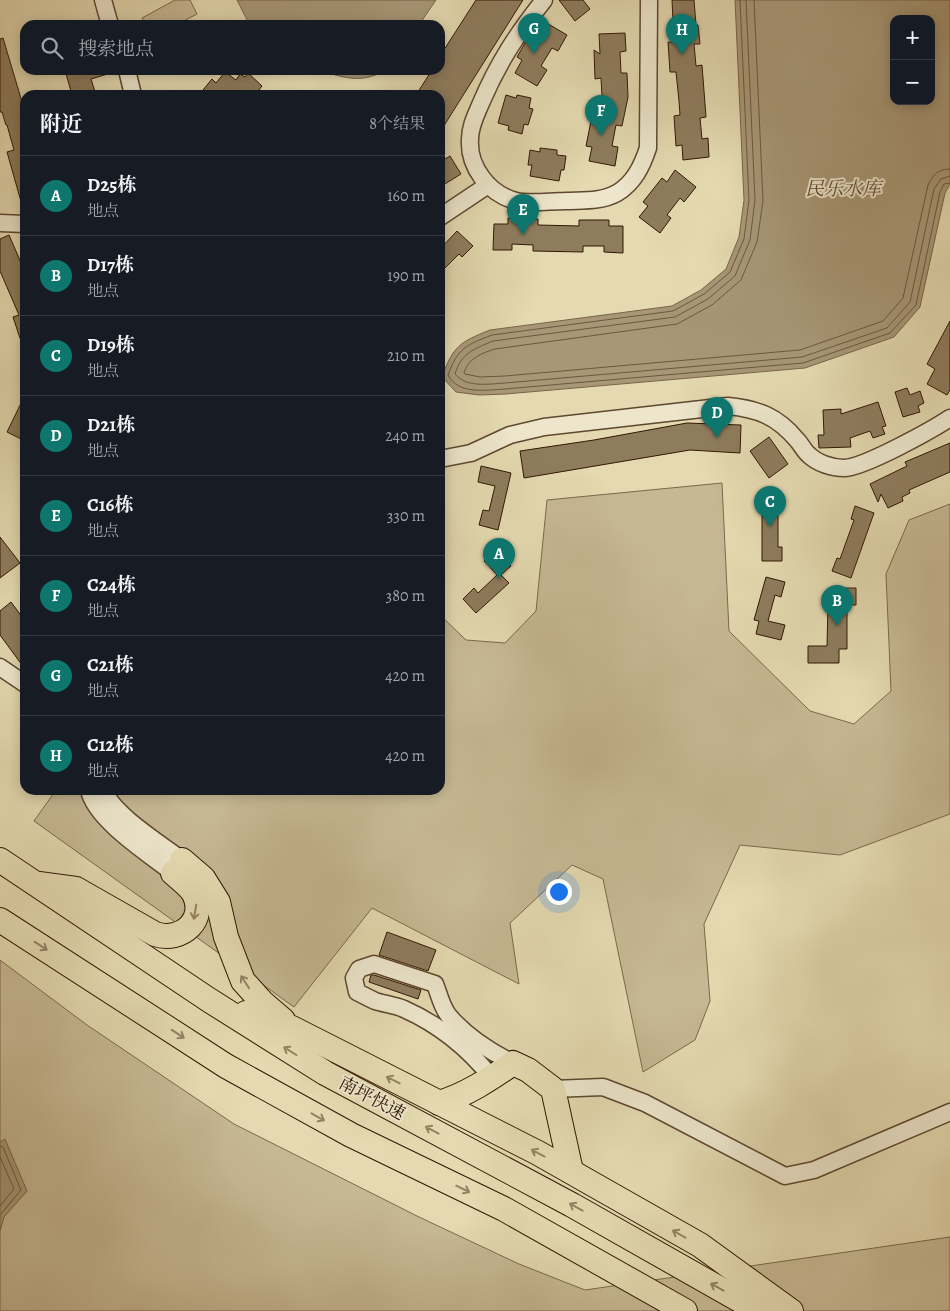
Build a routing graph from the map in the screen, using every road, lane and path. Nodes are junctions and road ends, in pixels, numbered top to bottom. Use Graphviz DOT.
graph roads {
  1 [pos="103,0"];
  2 [pos="544,0"];
  3 [pos="649,0"];
  4 [pos="109,20"];
  5 [pos="128,75"];
  6 [pos="132,90"];
  7 [pos="488,186"];
  8 [pos="445,214"];
  9 [pos="0,223"];
  10 [pos="20,224"];
  11 [pos="948,421"];
  12 [pos="445,458"];
  13 [pos="0,667"];
  14 [pos="20,681"];
  15 [pos="90,795"];
  16 [pos="108,795"];
  17 [pos="0,860"];
  18 [pos="178,867"];
  19 [pos="33,883"];
  20 [pos="0,920"];
  21 [pos="209,1000"];
  22 [pos="292,1028"];
  23 [pos="514,1064"];
  24 [pos="492,1078"];
  25 [pos="553,1089"];
  26 [pos="439,1103"];
  27 [pos="950,1112"];
  28 [pos="571,1171"];
  29 [pos="685,1311"];
  30 [pos="759,1311"];
  31 [pos="791,1311"];
  1 -- 4 [label="street"];
  2 -- 7 [label="street"];
  3 -- 7 [label="street"];
  5 -- 6 [label="street"];
  7 -- 8 [label="street"];
  9 -- 10 [label="street"];
  11 -- 12 [label="street"];
  13 -- 14 [label="street"];
  15 -- 18 [label="street"];
  16 -- 18 [label="street"];
  17 -- 19 [label="highway, 南坪快速"];
  18 -- 19 [label="highway, one-way"];
  22 -- 18 [label="highway, one-way"];
  19 -- 21 [label="highway, 南坪快速"];
  20 -- 29 [label="highway, one-way"];
  21 -- 22 [label="highway"];
  30 -- 21 [label="highway, 南坪快速, one-way"];
  26 -- 22 [label="highway, one-way"];
  23 -- 24 [label="highway"];
  23 -- 24 [label="street"];
  23 -- 25 [label="highway"];
  24 -- 26 [label="highway"];
  25 -- 27 [label="street"];
  25 -- 28 [label="highway"];
  28 -- 26 [label="highway, one-way"];
  31 -- 28 [label="highway, one-way"];
}
